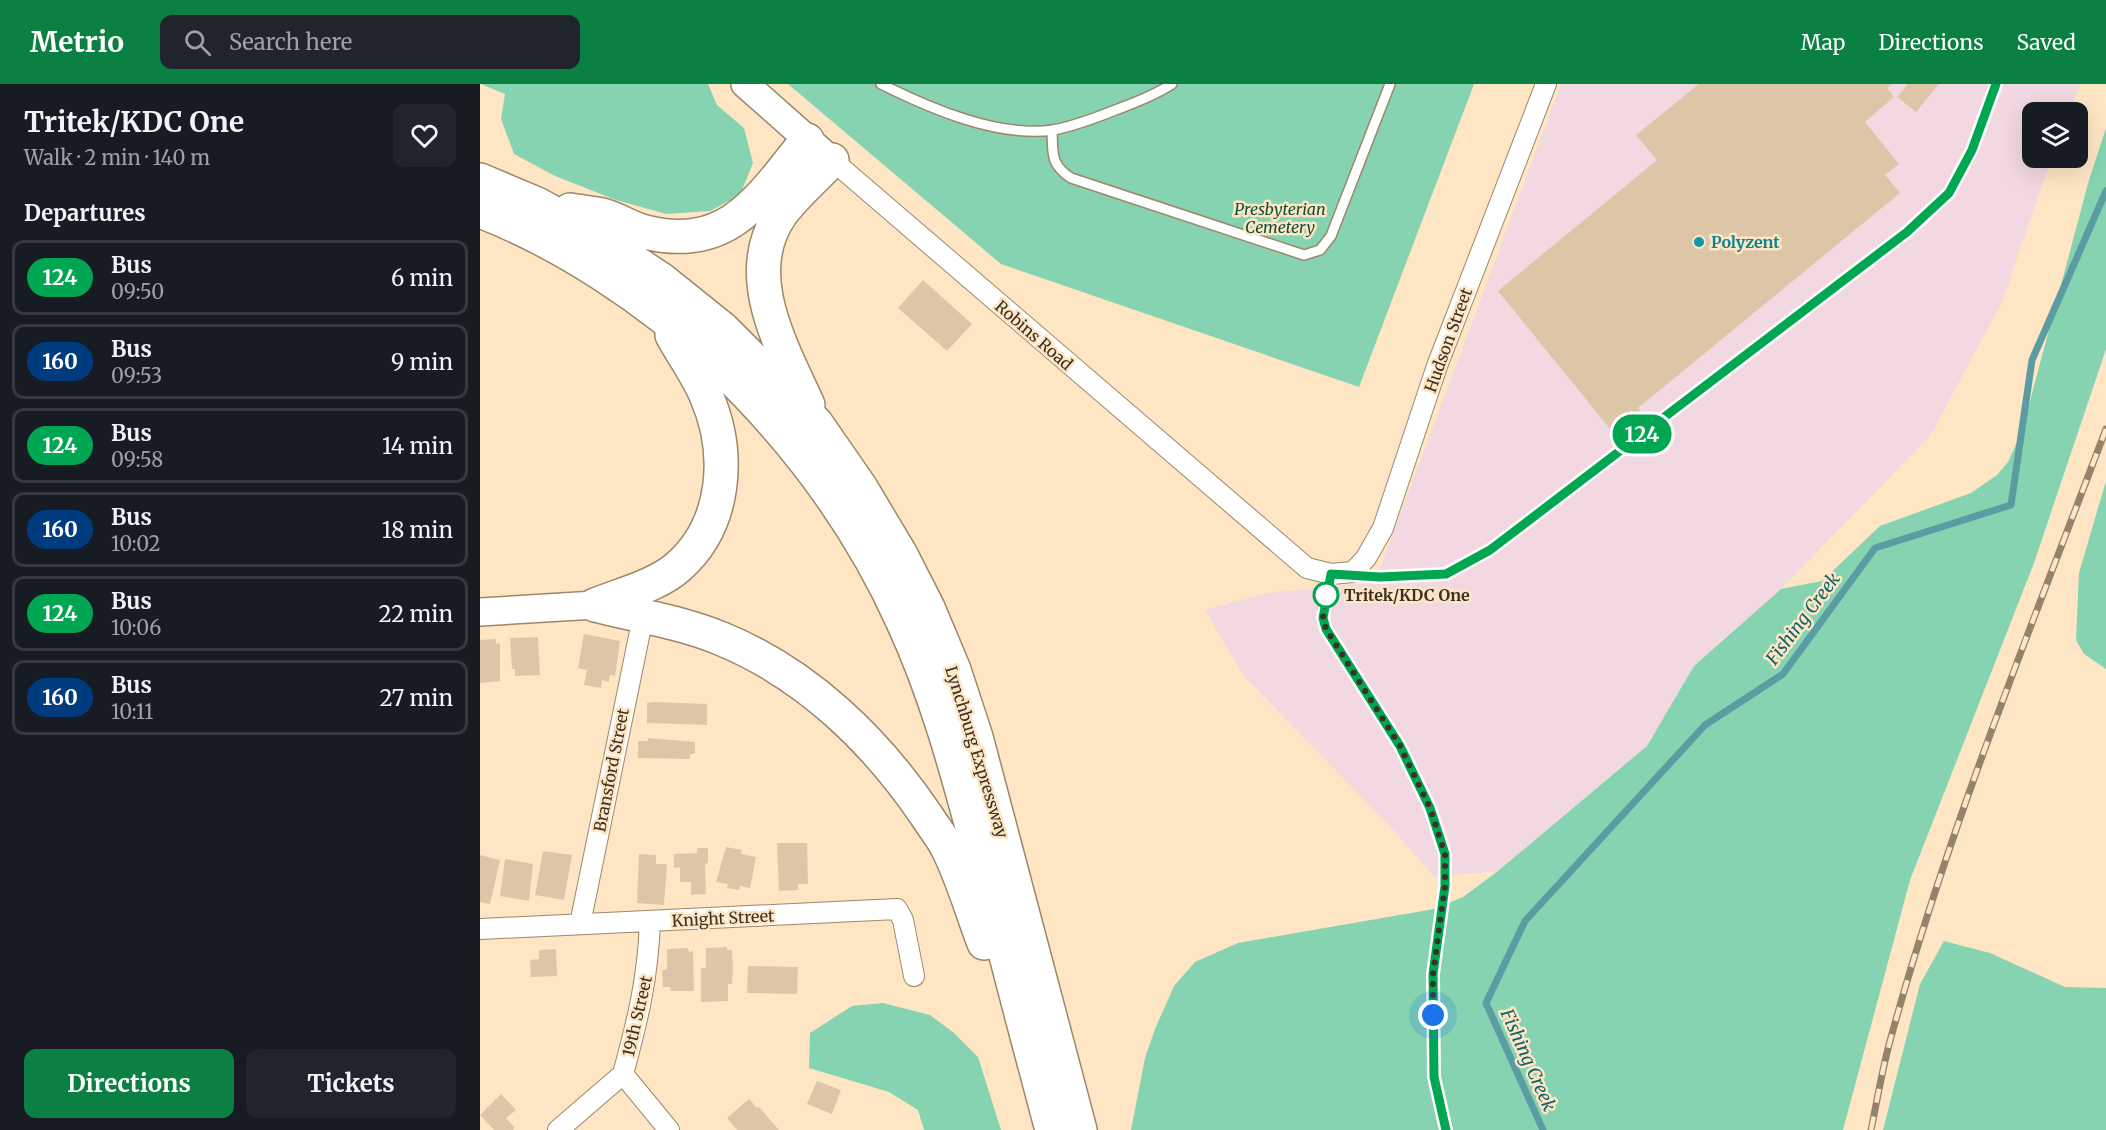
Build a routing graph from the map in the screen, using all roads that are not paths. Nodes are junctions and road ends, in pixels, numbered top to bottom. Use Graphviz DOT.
graph roads {
  1 [pos="745,84"];
  2 [pos="881,84"];
  3 [pos="1172,84"];
  4 [pos="1390,84"];
  5 [pos="1546,84"];
  6 [pos="1996,84"];
  7 [pos="1052,130"];
  8 [pos="807,140"];
  9 [pos="832,160"];
  10 [pos="480,180"];
  11 [pos="537,204"];
  12 [pos="480,211"];
  13 [pos="659,313"];
  14 [pos="816,423"];
  15 [pos="1331,574"];
  16 [pos="595,605"];
  17 [pos="480,612"];
  18 [pos="643,617"];
  19 [pos="650,921"];
  20 [pos="580,924"];
  21 [pos="480,929"];
  22 [pos="914,976"];
  23 [pos="624,1074"];
  24 [pos="1049,1117"];
  25 [pos="558,1130"];
  26 [pos="669,1130"];
  27 [pos="1080,1130"];
  28 [pos="1446,1130"];
  1 -- 8 [label="main road, Robins Road"];
  2 -- 7 [label="lane"];
  3 -- 7 [label="lane"];
  4 -- 7 [label="lane"];
  5 -- 15 [label="street, Hudson Street"];
  6 -- 15 [label="lane"];
  8 -- 9 [label="main road, Robins Road"];
  8 -- 11 [label="highway"];
  9 -- 14 [label="highway"];
  9 -- 15 [label="street, Robins Road"];
  10 -- 11 [label="highway, Lynchburg Expressway"];
  11 -- 14 [label="highway, Lynchburg Expressway"];
  12 -- 13 [label="highway, Lynchburg Expressway"];
  13 -- 16 [label="highway"];
  13 -- 24 [label="highway, Lynchburg Expressway"];
  14 -- 27 [label="highway, Lynchburg Expressway"];
  15 -- 28 [label="lane"];
  16 -- 17 [label="main road"];
  16 -- 18 [label="highway"];
  18 -- 20 [label="street, Bransford Street"];
  18 -- 24 [label="highway"];
  19 -- 20 [label="street, Knight Street"];
  19 -- 22 [label="street, Knight Street"];
  19 -- 23 [label="street, 19th Street"];
  20 -- 21 [label="street, Knight Street"];
  23 -- 25 [label="street"];
  23 -- 26 [label="street, 19th Street"];
}
